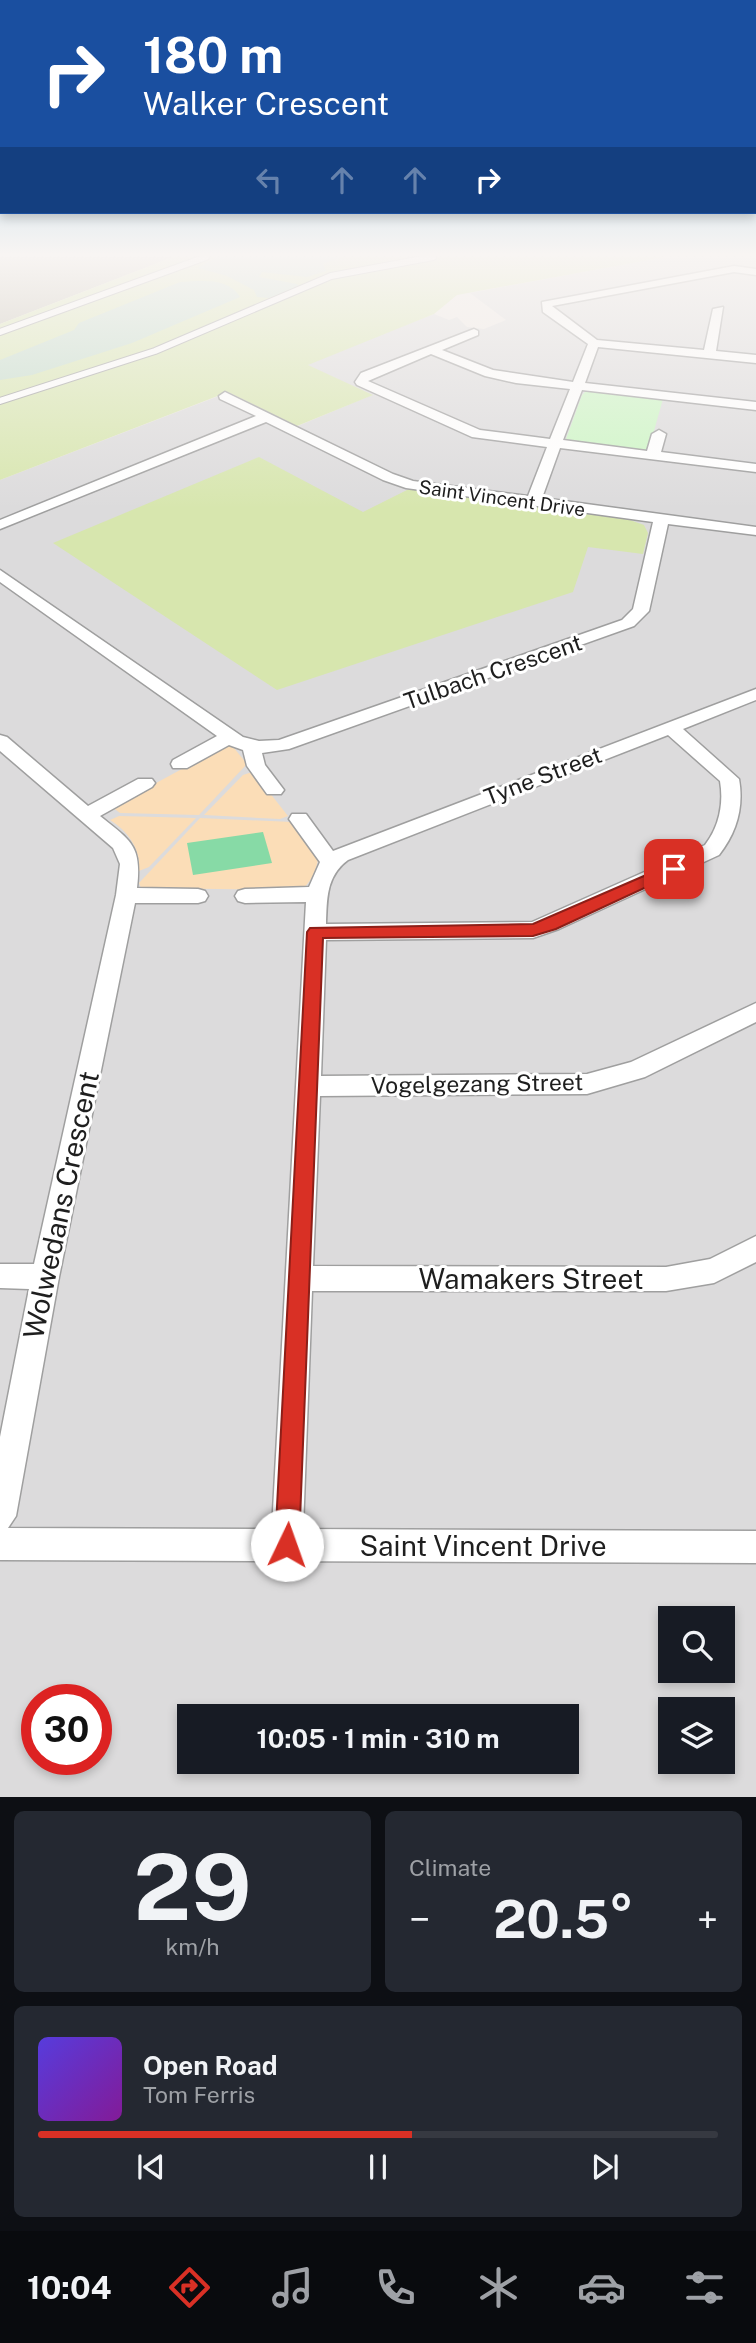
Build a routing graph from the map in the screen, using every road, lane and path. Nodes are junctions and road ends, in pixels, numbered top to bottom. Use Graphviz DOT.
graph roads {
  1 [pos="179,341"];
  2 [pos="453,341"];
  3 [pos="591,341"];
  4 [pos="712,341"];
  5 [pos="594,343"];
  6 [pos="432,350"];
  7 [pos="709,355"];
  8 [pos="756,359"];
  9 [pos="579,387"];
  10 [pos="225,396"];
  11 [pos="0,401"];
  12 [pos="756,407"];
  13 [pos="267,417"];
  14 [pos="659,434"];
  15 [pos="555,444"];
  16 [pos="653,455"];
  17 [pos="756,468"];
  18 [pos="533,502"];
  19 [pos="662,520"];
  20 [pos="0,525"];
  21 [pos="756,531"];
  22 [pos="1,577"];
  23 [pos="756,694"];
  24 [pos="670,727"];
  25 [pos="230,737"];
  26 [pos="0,741"];
  27 [pos="251,747"];
  28 [pos="180,764"];
  29 [pos="145,783"];
  30 [pos="274,790"];
  31 [pos="88,814"];
  32 [pos="299,819"];
  33 [pos="330,861"];
  34 [pos="317,894"];
  35 [pos="126,895"];
  36 [pos="198,896"];
  37 [pos="245,896"];
  38 [pos="316,932"];
  39 [pos="756,1012"];
  40 [pos="308,1086"];
  41 [pos="756,1248"];
  42 [pos="0,1276"];
  43 [pos="46,1277"];
  44 [pos="299,1278"];
  45 [pos="0,1516"];
  46 [pos="0,1544"];
  47 [pos="287,1545"];
  48 [pos="756,1547"];
  1 -- 11 [label="lane"];
  2 -- 6 [label="street"];
  3 -- 5 [label="street"];
  4 -- 7 [label="street"];
  5 -- 7 [label="street"];
  5 -- 9 [label="street"];
  6 -- 9 [label="street"];
  6 -- 15 [label="street"];
  7 -- 8 [label="street"];
  9 -- 12 [label="street"];
  9 -- 15 [label="street"];
  10 -- 13 [label="street, Saint Vincent Drive"];
  13 -- 18 [label="street, Saint Vincent Drive"];
  13 -- 20 [label="street"];
  14 -- 16 [label="street"];
  15 -- 16 [label="street"];
  15 -- 18 [label="street"];
  16 -- 17 [label="street"];
  18 -- 19 [label="street, Saint Vincent Drive"];
  19 -- 21 [label="street, Saint Vincent Drive"];
  19 -- 27 [label="street, Tulbach Crescent"];
  22 -- 25 [label="street"];
  23 -- 24 [label="street, Tyne Street"];
  24 -- 33 [label="street, Tyne Street"];
  24 -- 38 [label="street"];
  25 -- 27 [label="street"];
  25 -- 28 [label="street"];
  26 -- 31 [label="street, Wolwedans Crescent"];
  27 -- 30 [label="street"];
  29 -- 31 [label="street"];
  31 -- 35 [label="street, Wolwedans Crescent"];
  32 -- 33 [label="street"];
  33 -- 34 [label="street"];
  34 -- 37 [label="street"];
  34 -- 38 [label="street"];
  35 -- 36 [label="street"];
  35 -- 43 [label="street, Wolwedans Crescent"];
  38 -- 40 [label="street"];
  39 -- 40 [label="street, Vogelgezang Street"];
  40 -- 44 [label="street"];
  41 -- 44 [label="street, Wamakers Street"];
  42 -- 43 [label="street"];
  43 -- 45 [label="street, Wolwedans Crescent"];
  44 -- 47 [label="street"];
  46 -- 47 [label="street, Saint Vincent Drive"];
  47 -- 48 [label="street, Saint Vincent Drive"];
}
